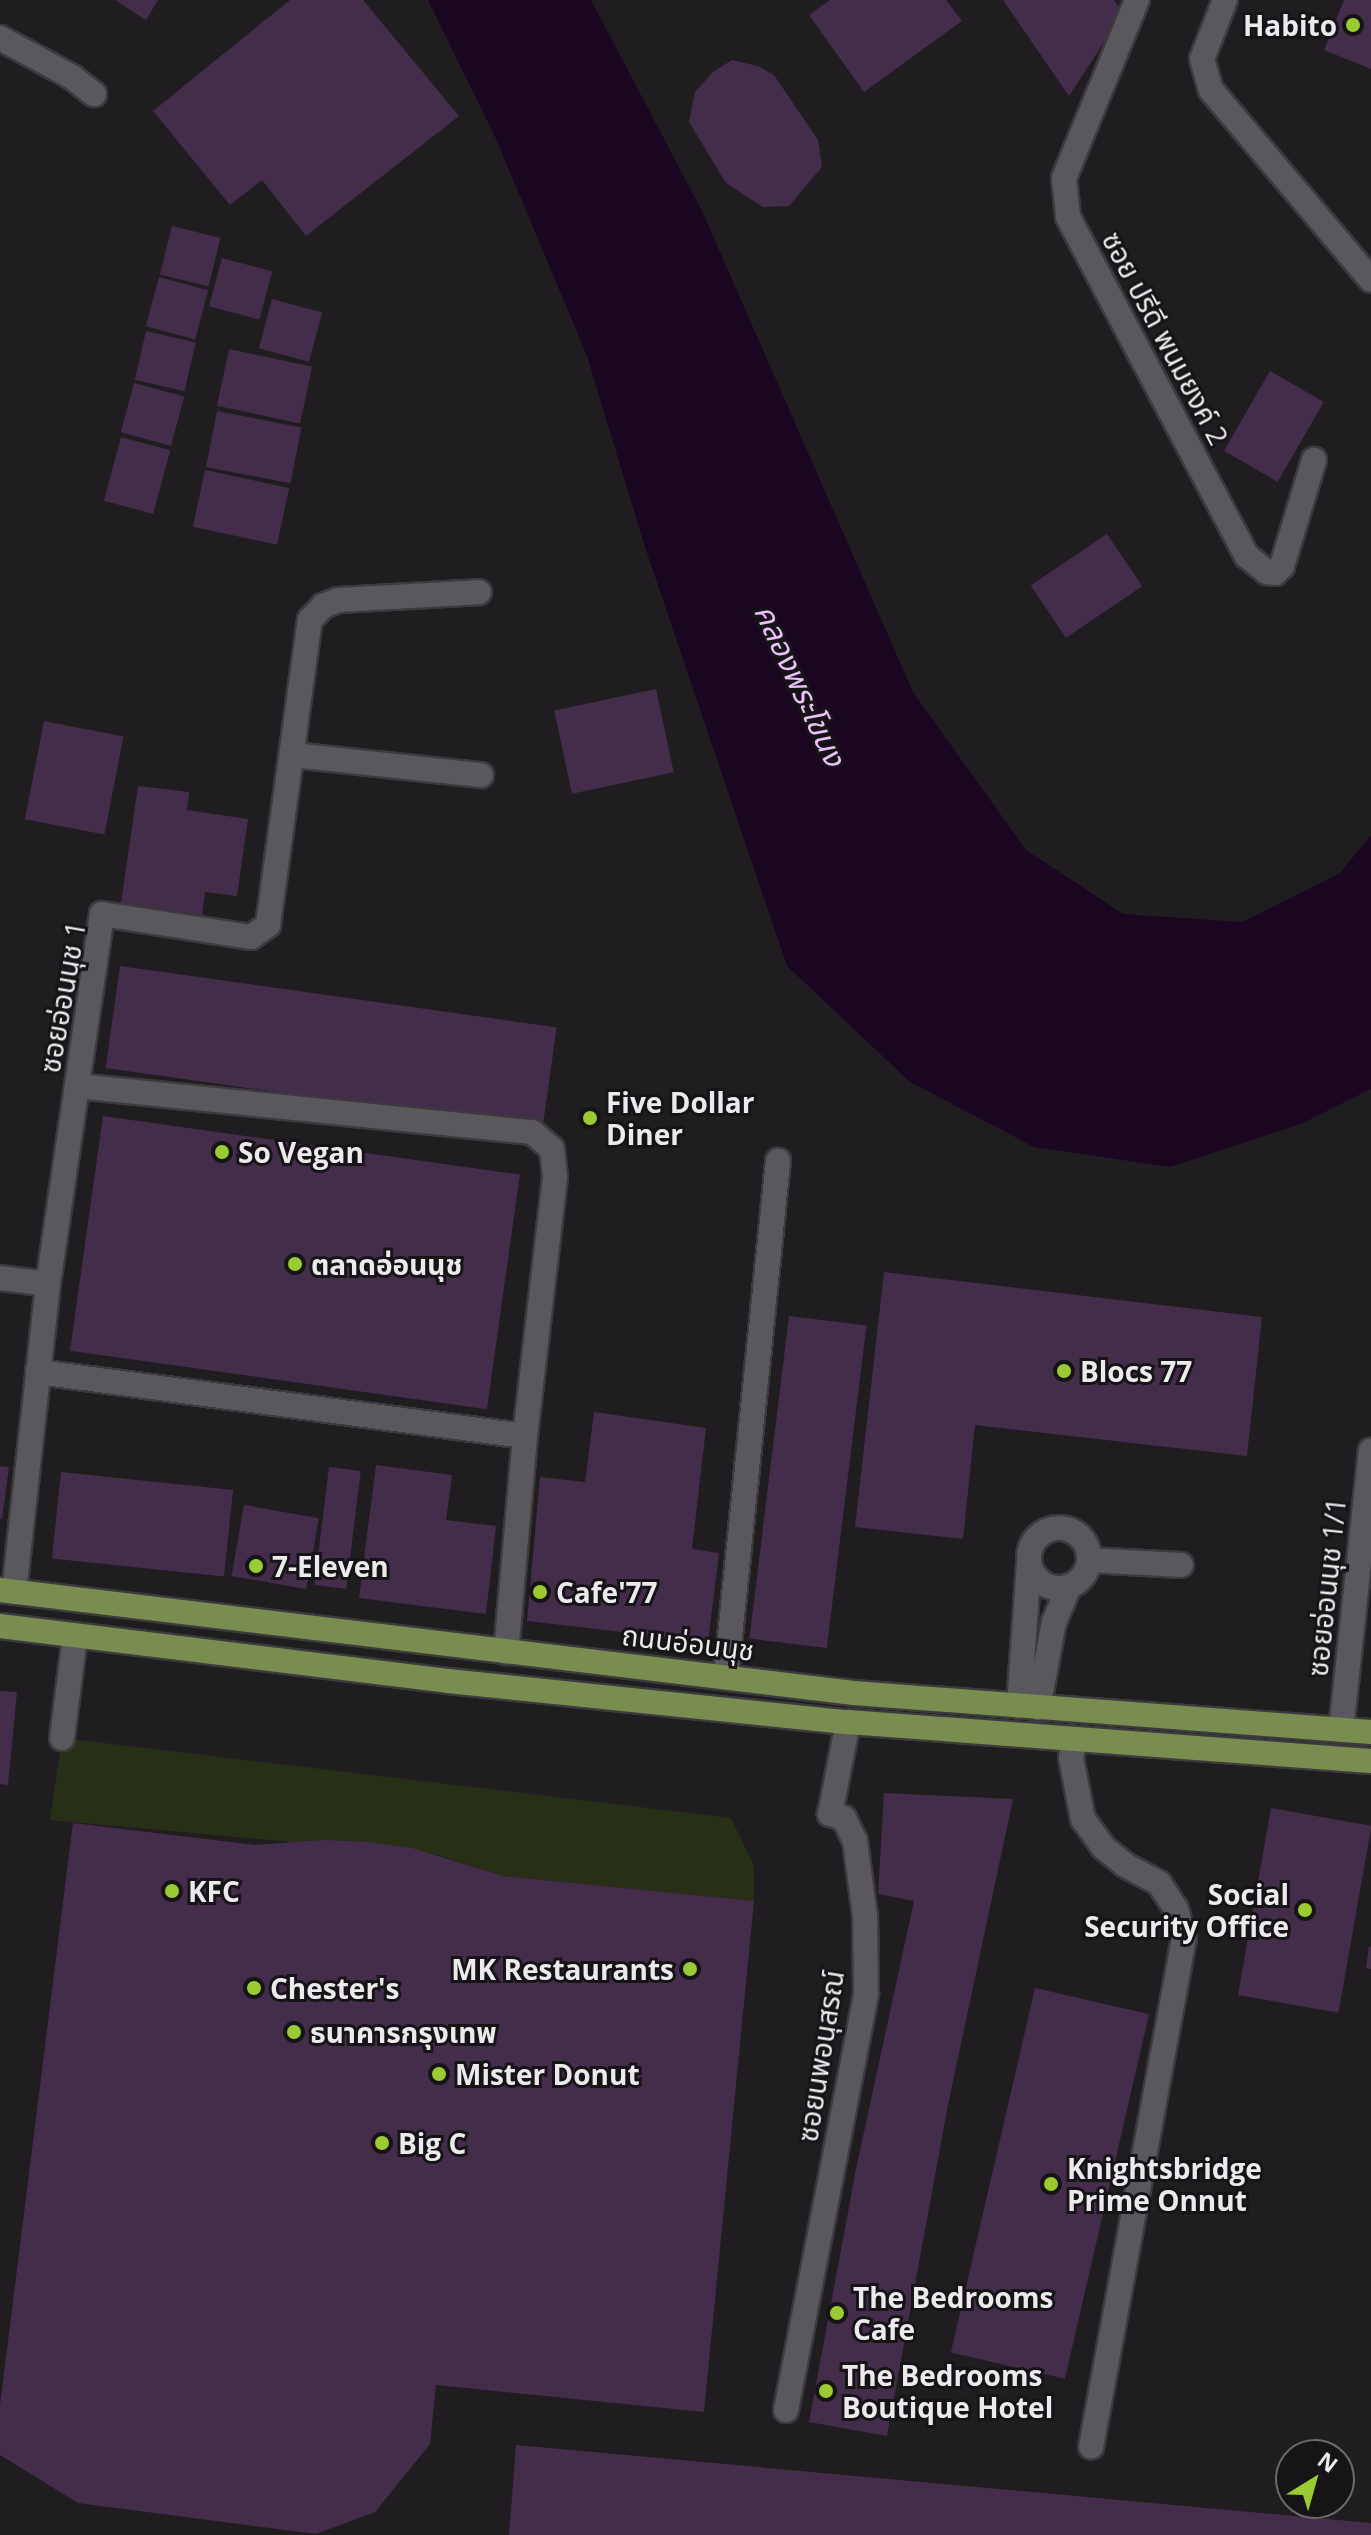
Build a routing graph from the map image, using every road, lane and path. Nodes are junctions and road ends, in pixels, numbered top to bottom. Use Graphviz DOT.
graph roads {
  1 [pos="1137,0"];
  2 [pos="1225,0"];
  3 [pos="0,38"];
  4 [pos="94,94"];
  5 [pos="1371,280"];
  6 [pos="1314,460"];
  7 [pos="479,592"];
  8 [pos="293,755"];
  9 [pos="481,775"];
  10 [pos="77,1086"];
  11 [pos="778,1161"];
  12 [pos="0,1278"];
  13 [pos="48,1284"];
  14 [pos="38,1372"];
  15 [pos="525,1436"];
  16 [pos="1371,1451"];
  17 [pos="1367,1528"];
  18 [pos="1089,1560"];
  19 [pos="1029,1564"];
  20 [pos="1181,1565"];
  21 [pos="1069,1586"];
  22 [pos="7,1591"];
  23 [pos="0,1626"];
  24 [pos="75,1636"];
  25 [pos="506,1652"];
  26 [pos="726,1676"];
  27 [pos="854,1693"];
  28 [pos="1028,1707"];
  29 [pos="1077,1712"];
  30 [pos="848,1722"];
  31 [pos="1341,1730"];
  32 [pos="1371,1732"];
  33 [pos="62,1738"];
  34 [pos="1075,1740"];
  35 [pos="1371,1761"];
  36 [pos="786,2410"];
  37 [pos="1091,2447"];
  1 -- 6 [label="street, ซอย ปรีดี พนมยงค์ 2"];
  2 -- 5 [label="street"];
  3 -- 4 [label="street"];
  7 -- 8 [label="street, ซอยอ่อนนุช 1"];
  8 -- 9 [label="street"];
  8 -- 10 [label="street, ซอยอ่อนนุช 1"];
  10 -- 13 [label="street, ซอยอ่อนนุช 1"];
  10 -- 15 [label="street"];
  11 -- 26 [label="street"];
  12 -- 13 [label="street"];
  13 -- 14 [label="street, ซอยอ่อนนุช 1"];
  14 -- 15 [label="street"];
  14 -- 22 [label="street, ซอยอ่อนนุช 1"];
  15 -- 25 [label="street"];
  16 -- 17 [label="street, ซอยอ่อนนุช 1/1"];
  17 -- 31 [label="street, ซอยอ่อนนุช 1/1"];
  18 -- 19 [label="street"];
  18 -- 20 [label="street"];
  18 -- 21 [label="street"];
  19 -- 21 [label="street"];
  19 -- 28 [label="street"];
  21 -- 28 [label="street"];
  22 -- 25 [label="main road, ถนนอ่อนนุช"];
  23 -- 24 [label="main road"];
  24 -- 30 [label="main road"];
  24 -- 33 [label="street"];
  25 -- 26 [label="main road, ถนนอ่อนนุช"];
  26 -- 27 [label="main road, ถนนอ่อนนุช"];
  27 -- 28 [label="main road, ถนนอ่อนนุช"];
  27 -- 30 [label="main road"];
  28 -- 29 [label="main road, ถนนอ่อนนุช"];
  29 -- 31 [label="main road, ถนนอ่อนนุช"];
  29 -- 34 [label="main road"];
  30 -- 34 [label="main road"];
  30 -- 36 [label="street, ซอยนพอนุสรณ์"];
  31 -- 32 [label="main road, ถนนอ่อนนุช"];
  34 -- 35 [label="main road"];
  34 -- 37 [label="street"];
}
